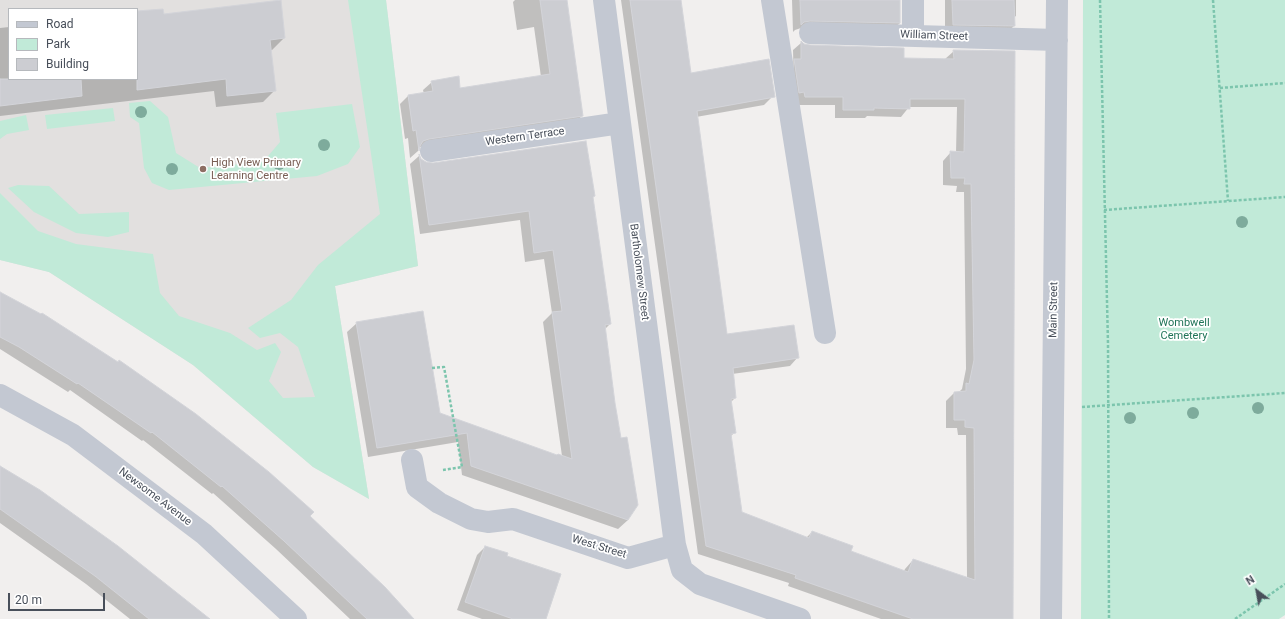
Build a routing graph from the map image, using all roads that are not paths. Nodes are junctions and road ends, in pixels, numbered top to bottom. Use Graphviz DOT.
graph roads {
  1 [pos="604,0"];
  2 [pos="772,0"];
  3 [pos="913,0"];
  4 [pos="1057,0"];
  5 [pos="810,34"];
  6 [pos="913,36"];
  7 [pos="1057,40"];
  8 [pos="620,123"];
  9 [pos="430,151"];
  10 [pos="825,333"];
  11 [pos="0,395"];
  12 [pos="413,467"];
  13 [pos="675,545"];
  14 [pos="754,612"];
  15 [pos="296,619"];
  16 [pos="800,619"];
  17 [pos="1051,619"];
  1 -- 8 [label="street, Bartholomew Street"];
  2 -- 10 [label="street"];
  3 -- 6 [label="street"];
  4 -- 7 [label="street, Main Street"];
  5 -- 6 [label="street, William Street"];
  6 -- 7 [label="street, William Street"];
  7 -- 17 [label="street, Main Street"];
  8 -- 9 [label="street, Western Terrace"];
  8 -- 13 [label="street, Bartholomew Street"];
  11 -- 15 [label="street, Newsome Avenue"];
  12 -- 13 [label="street, West Street"];
  13 -- 14 [label="street"];
  14 -- 16 [label="street"];
}
